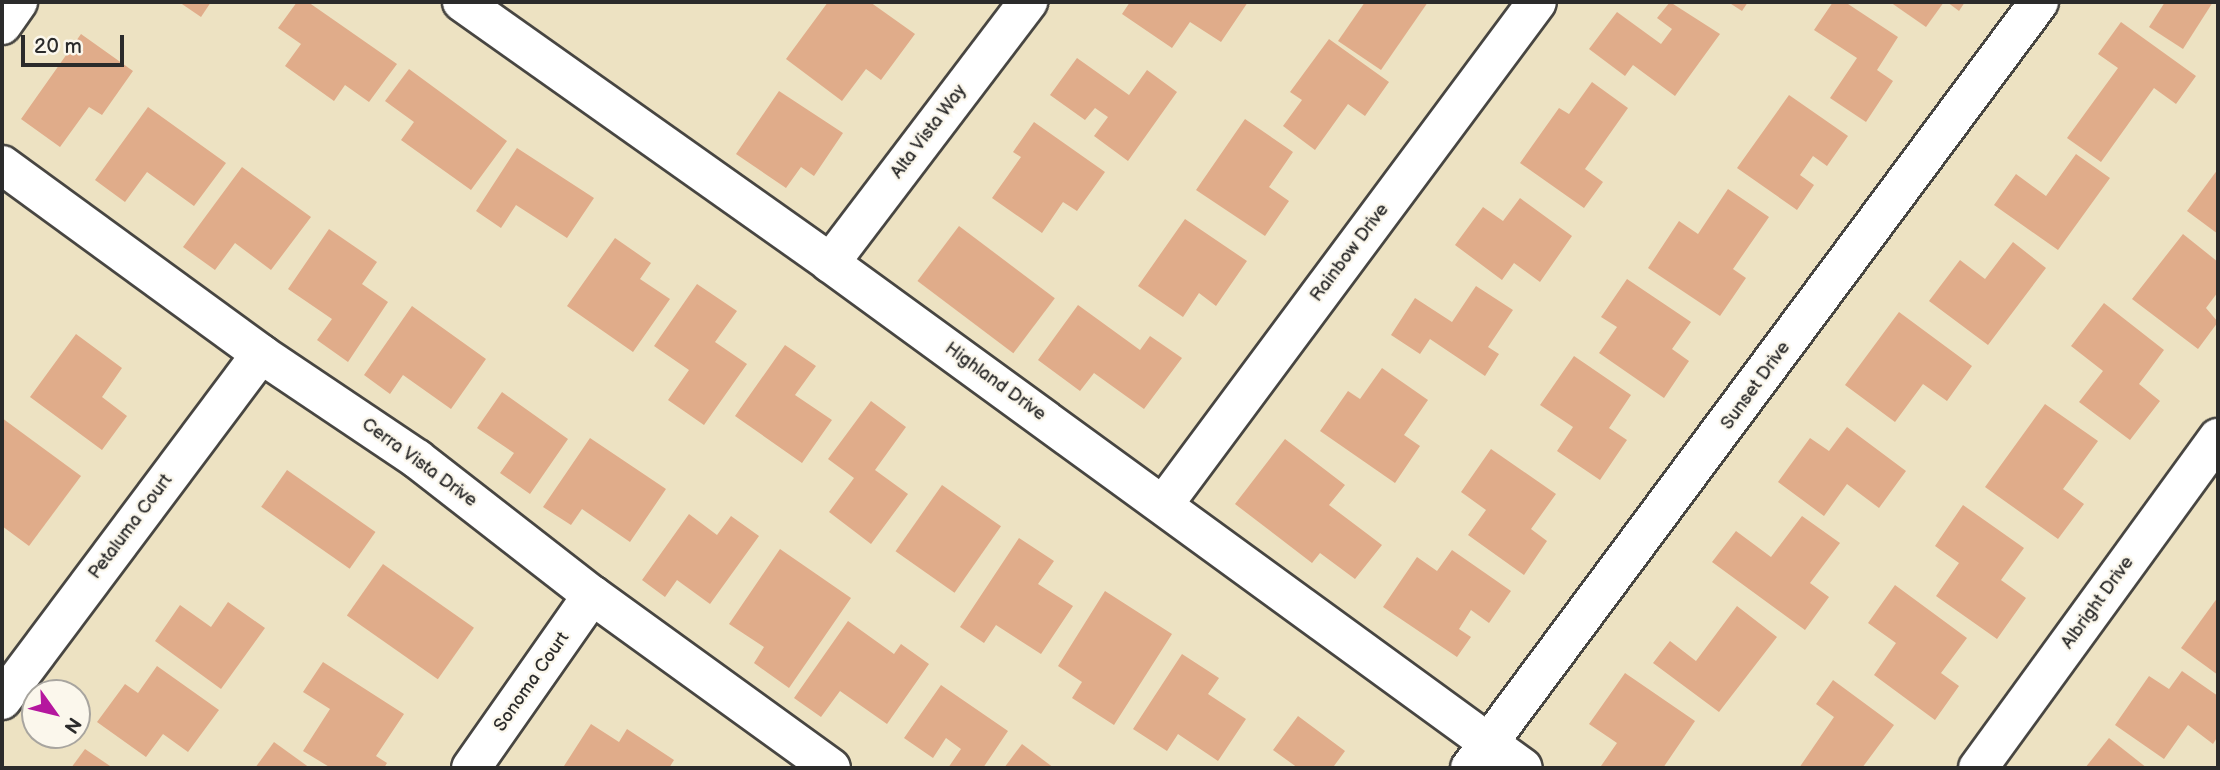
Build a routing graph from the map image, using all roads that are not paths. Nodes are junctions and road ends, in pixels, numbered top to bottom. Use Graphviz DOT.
graph roads {
  1 [pos="18,2"];
  2 [pos="462,2"];
  3 [pos="1028,2"];
  4 [pos="1537,2"];
  5 [pos="2039,2"];
  6 [pos="2,25"];
  7 [pos="2,165"];
  8 [pos="830,263"];
  9 [pos="261,354"];
  10 [pos="2218,438"];
  11 [pos="1164,504"];
  12 [pos="592,595"];
  13 [pos="2,699"];
  14 [pos="1480,756"];
  15 [pos="471,768"];
  16 [pos="831,768"];
  17 [pos="1523,768"];
  18 [pos="1978,768"];
  1 -- 6 [label="street"];
  2 -- 8 [label="street, Highland Drive"];
  3 -- 8 [label="street, Alta Vista Way"];
  4 -- 11 [label="street, Rainbow Drive"];
  5 -- 14 [label="street, Sunset Drive"];
  7 -- 9 [label="street, Cerra Vista Drive"];
  8 -- 11 [label="street, Highland Drive"];
  9 -- 12 [label="street, Cerra Vista Drive"];
  9 -- 13 [label="street, Petaluma Court"];
  10 -- 18 [label="street, Albright Drive"];
  11 -- 14 [label="street, Highland Drive"];
  12 -- 15 [label="street, Sonoma Court"];
  12 -- 16 [label="street, Cerra Vista Drive"];
  14 -- 17 [label="street, Highland Drive"];
}
